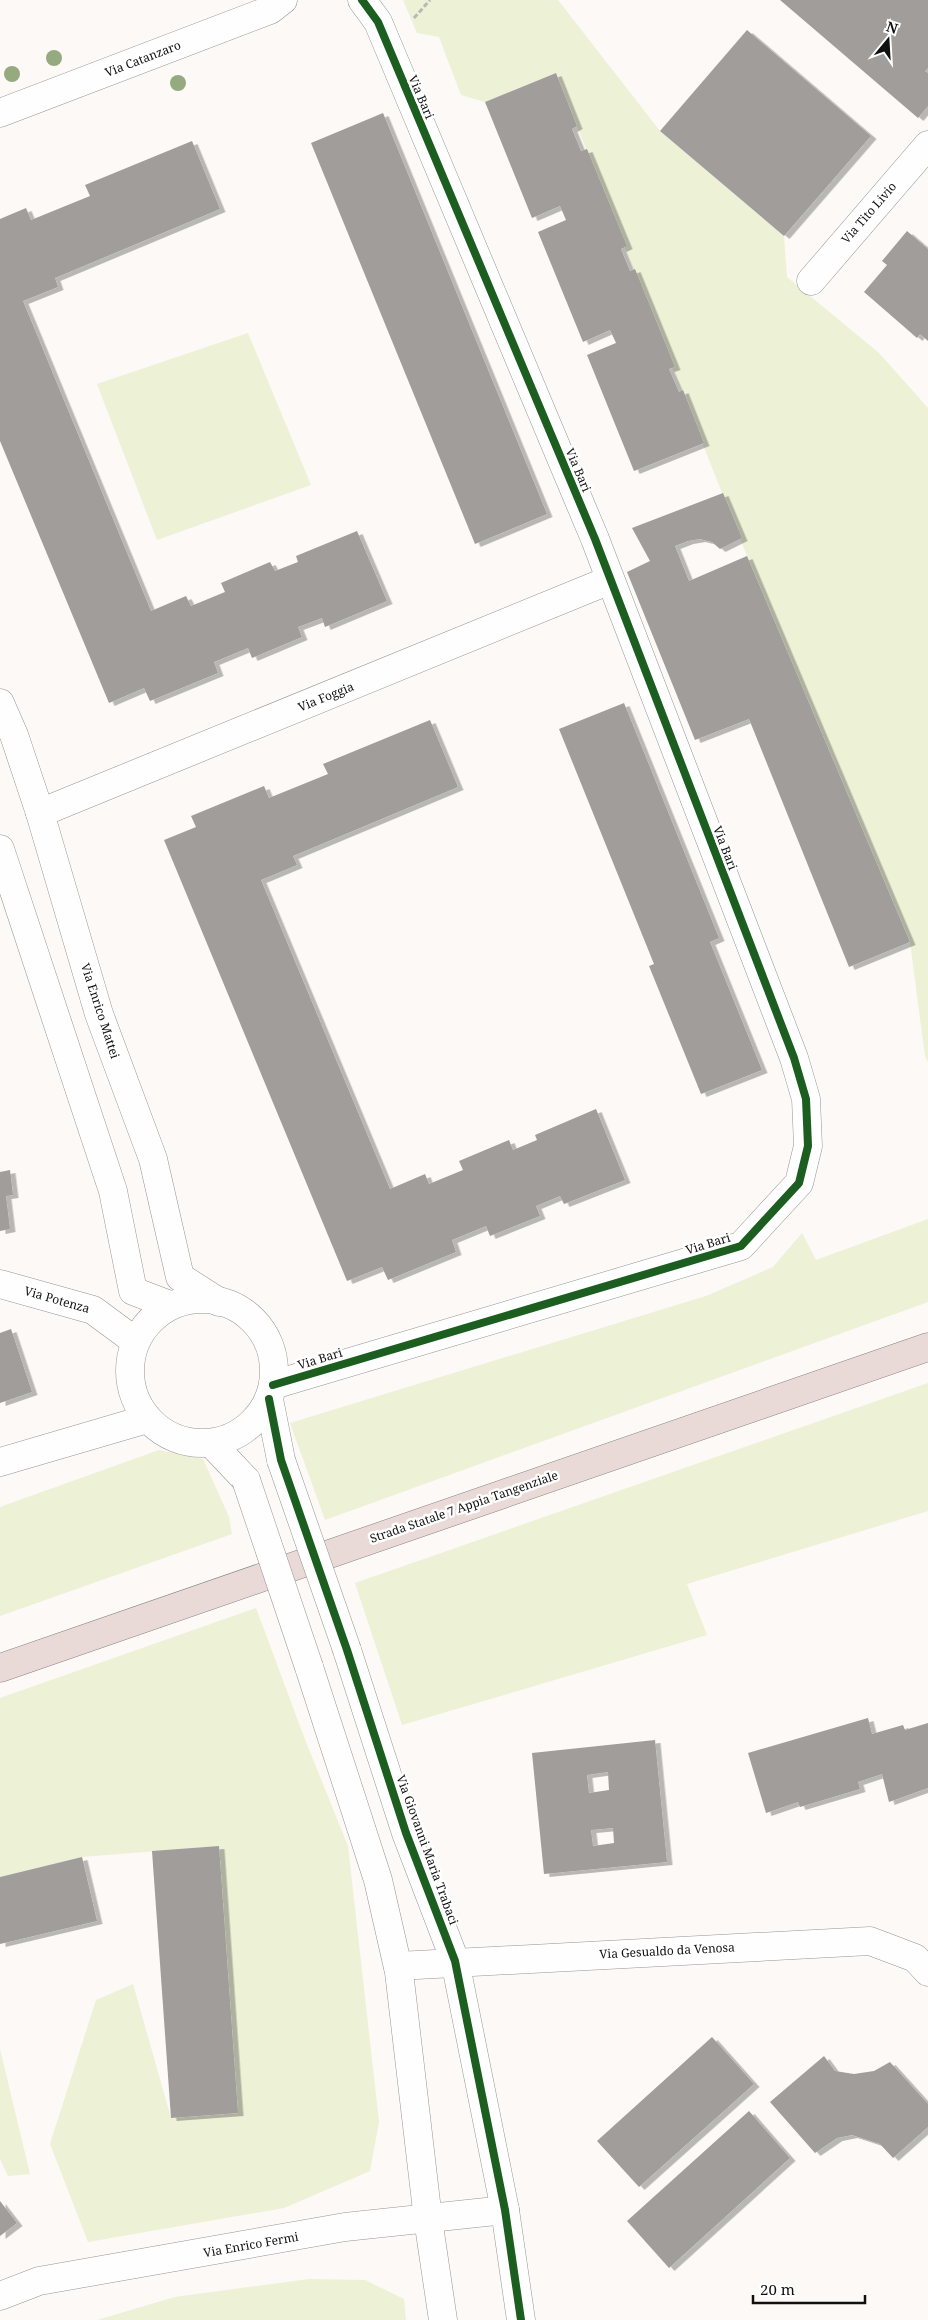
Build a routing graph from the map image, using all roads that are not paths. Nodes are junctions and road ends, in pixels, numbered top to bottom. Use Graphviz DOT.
graph roads {
  1 [pos="283,0"];
  2 [pos="362,0"];
  3 [pos="0,113"];
  4 [pos="928,145"];
  5 [pos="811,280"];
  6 [pos="610,580"];
  7 [pos="0,703"];
  8 [pos="40,813"];
  9 [pos="0,849"];
  10 [pos="0,1284"];
  11 [pos="219,1302"];
  12 [pos="170,1305"];
  13 [pos="135,1341"];
  14 [pos="928,1347"];
  15 [pos="271,1392"];
  16 [pos="147,1419"];
  17 [pos="211,1444"];
  18 [pos="0,1462"];
  19 [pos="0,1668"];
  20 [pos="455,1961"];
  21 [pos="398,1966"];
  22 [pos="928,1972"];
  23 [pos="505,2210"];
  24 [pos="428,2219"];
  25 [pos="0,2296"];
  26 [pos="443,2320"];
  27 [pos="521,2320"];
  1 -- 3 [label="street, Via Catanzaro"];
  2 -- 6 [label="street, Via Bari"];
  4 -- 5 [label="street, Via Tito Livio"];
  6 -- 8 [label="street, Via Foggia"];
  6 -- 15 [label="street, Via Bari"];
  7 -- 8 [label="street, Via Enrico Mattei"];
  8 -- 11 [label="street, Via Enrico Mattei"];
  9 -- 12 [label="street"];
  10 -- 13 [label="street, Via Potenza"];
  11 -- 12 [label="street"];
  11 -- 15 [label="street"];
  12 -- 13 [label="street"];
  13 -- 16 [label="street"];
  14 -- 19 [label="highway, Strada Statale 7 Appia Tangenziale"];
  15 -- 17 [label="street"];
  15 -- 20 [label="street, Via Giovanni Maria Trabaci, bridge"];
  16 -- 17 [label="street"];
  16 -- 18 [label="street"];
  17 -- 21 [label="street, bridge"];
  20 -- 21 [label="street, Via Gesualdo da Venosa"];
  20 -- 22 [label="street, Via Gesualdo da Venosa"];
  20 -- 23 [label="street, Via Giovanni Maria Trabaci"];
  21 -- 24 [label="street"];
  23 -- 24 [label="street, Via Enrico Fermi"];
  23 -- 27 [label="street, Via Giovanni Maria Trabaci"];
  24 -- 25 [label="street, Via Enrico Fermi"];
  24 -- 26 [label="street"];
}
